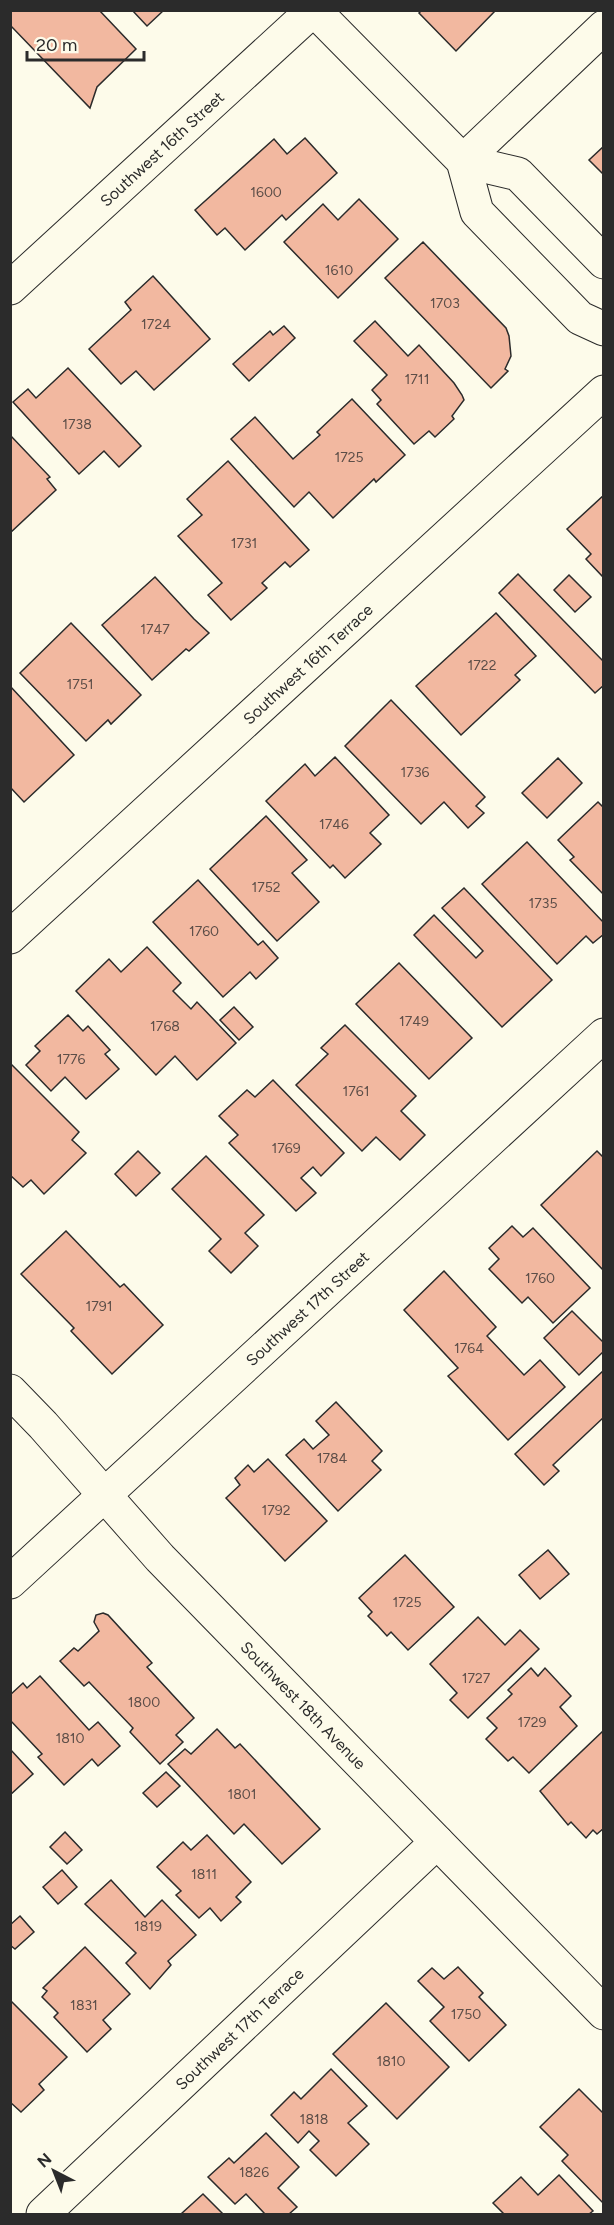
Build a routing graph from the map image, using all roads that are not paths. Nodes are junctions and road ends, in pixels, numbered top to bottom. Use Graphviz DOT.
graph roads {
  1 [pos="313,10"];
  2 [pos="603,27"];
  3 [pos="463,161"];
  4 [pos="603,262"];
  5 [pos="10,288"];
  6 [pos="603,329"];
  7 [pos="603,392"];
  8 [pos="10,937"];
  9 [pos="603,1035"];
  10 [pos="10,1391"];
  11 [pos="105,1495"];
  12 [pos="10,1582"];
  13 [pos="437,1842"];
  14 [pos="603,2013"];
  15 [pos="43,2214"];
  1 -- 3 [label="street"];
  1 -- 5 [label="street, Southwest 16th Street"];
  2 -- 3 [label="street"];
  3 -- 4 [label="street"];
  3 -- 6 [label="street"];
  7 -- 8 [label="street, Southwest 16th Terrace"];
  9 -- 11 [label="street, Southwest 17th Street"];
  10 -- 11 [label="street, Southwest 18th Avenue"];
  11 -- 12 [label="street, Southwest 17th Street"];
  11 -- 13 [label="street, Southwest 18th Avenue"];
  13 -- 14 [label="street, Southwest 18th Avenue"];
  13 -- 15 [label="street, Southwest 17th Terrace"];
}
